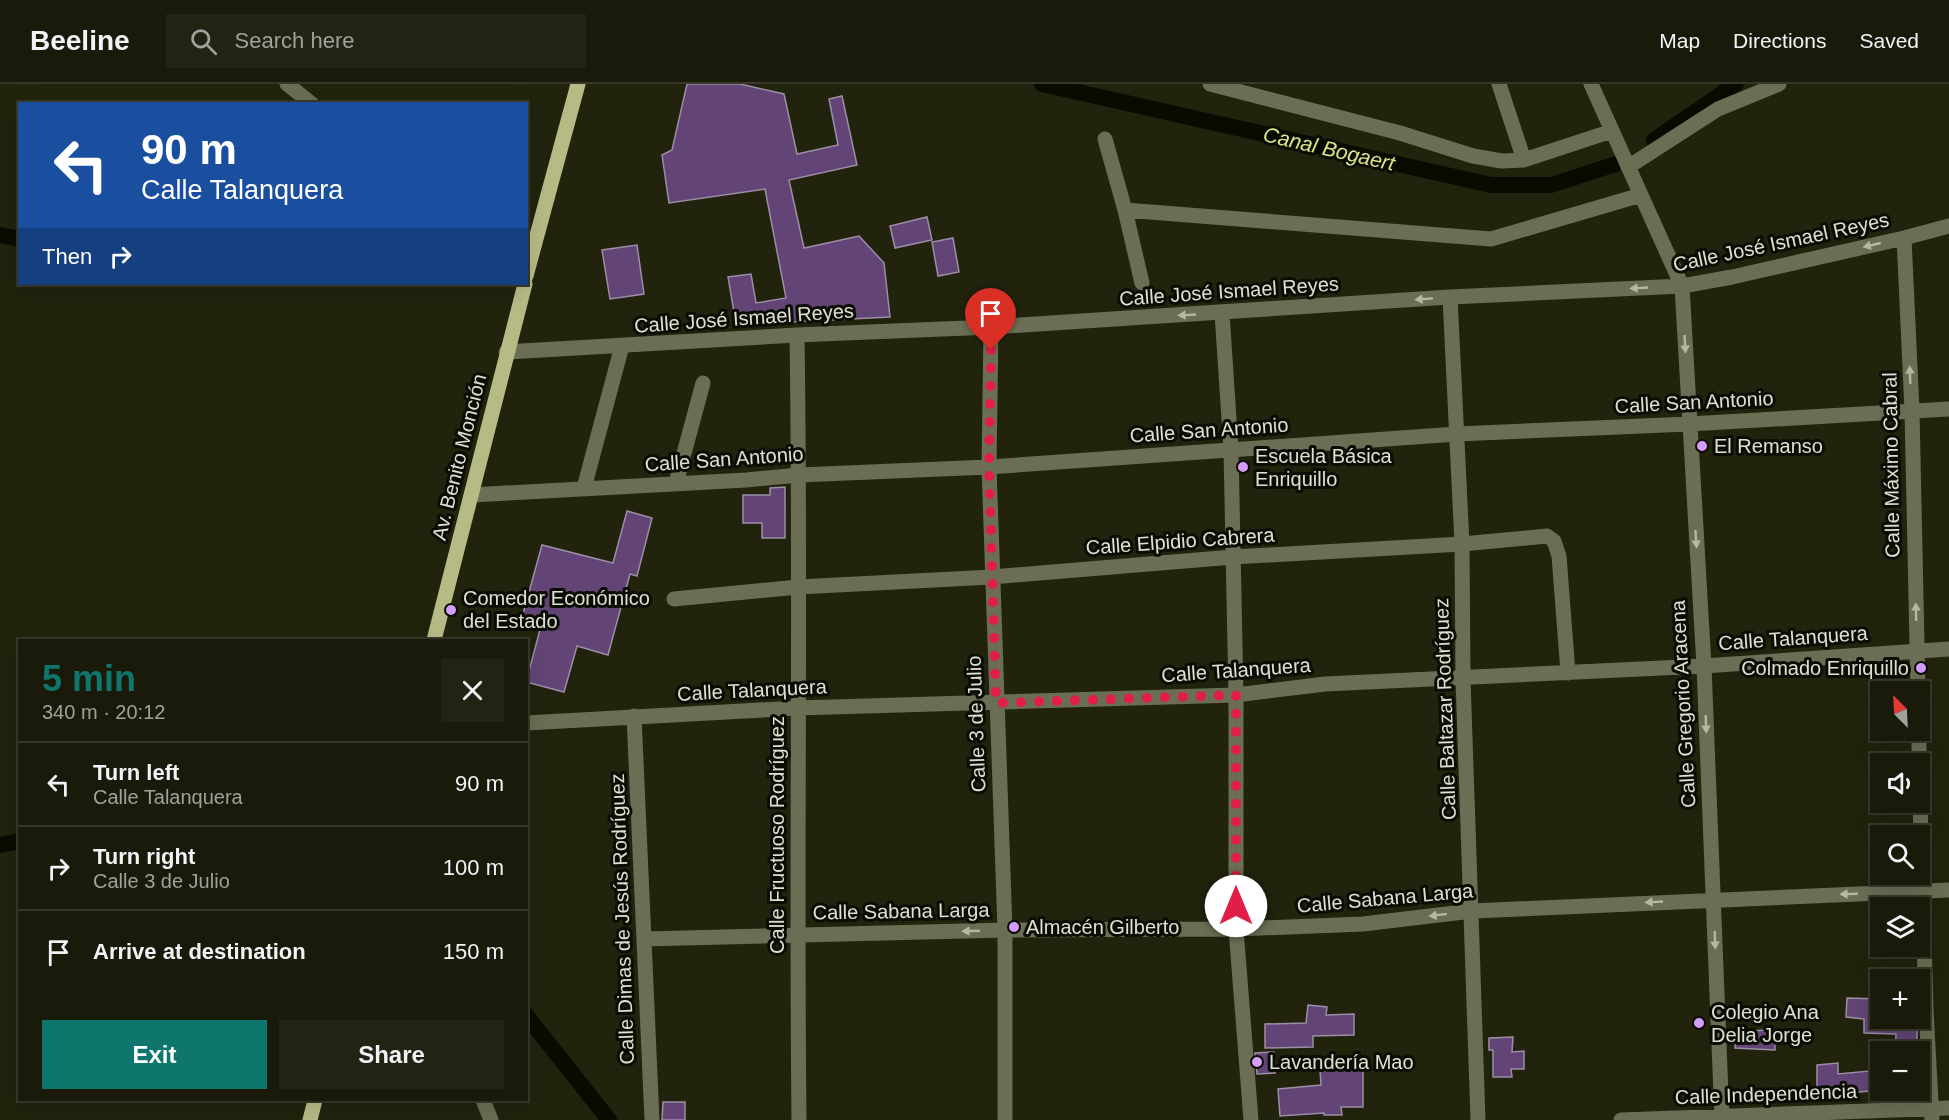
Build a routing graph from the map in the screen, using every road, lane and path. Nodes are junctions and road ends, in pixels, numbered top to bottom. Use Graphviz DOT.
graph roads {
  1 [pos="286,84"];
  2 [pos="578,84"];
  3 [pos="1210,84"];
  4 [pos="1499,84"];
  5 [pos="1591,84"];
  6 [pos="1779,84"];
  7 [pos="1240,88"];
  8 [pos="309,102"];
  9 [pos="1612,131"];
  10 [pos="1105,139"];
  11 [pos="1524,160"];
  12 [pos="1628,166"];
  13 [pos="1641,195"];
  14 [pos="1125,210"];
  15 [pos="1949,226"];
  16 [pos="1904,238"];
  17 [pos="528,265"];
  18 [pos="1142,283"];
  19 [pos="525,285"];
  20 [pos="1682,286"];
  21 [pos="1450,297"];
  22 [pos="1222,313"];
  23 [pos="991,327"];
  24 [pos="797,335"];
  25 [pos="622,346"];
  26 [pos="506,352"];
  27 [pos="703,383"];
  28 [pos="1949,409"];
  29 [pos="1912,410"];
  30 [pos="1689,424"];
  31 [pos="1457,434"];
  32 [pos="1231,449"];
  33 [pos="989,467"];
  34 [pos="799,475"];
  35 [pos="676,483"];
  36 [pos="584,488"];
  37 [pos="471,495"];
  38 [pos="1462,544"];
  39 [pos="1233,557"];
  40 [pos="992,577"];
  41 [pos="798,587"];
  42 [pos="674,599"];
  43 [pos="434,639"];
  44 [pos="1949,649"];
  45 [pos="1917,651"];
  46 [pos="1704,666"];
  47 [pos="1568,673"];
  48 [pos="1463,679"];
  49 [pos="1918,681"];
  50 [pos="1236,695"];
  51 [pos="996,703"];
  52 [pos="798,708"];
  53 [pos="634,716"];
  54 [pos="528,723"];
  55 [pos="1920,813"];
  56 [pos="1949,890"];
  57 [pos="1922,891"];
  58 [pos="1713,900"];
  59 [pos="1472,911"];
  60 [pos="1236,929"];
  61 [pos="1005,930"];
  62 [pos="797,935"];
  63 [pos="644,939"];
  64 [pos="315,1101"];
  65 [pos="483,1101"];
  66 [pos="1949,1108"];
  67 [pos="1931,1114"];
  68 [pos="1722,1118"];
  69 [pos="310,1120"];
  70 [pos="491,1120"];
  71 [pos="652,1120"];
  72 [pos="799,1120"];
  73 [pos="1005,1120"];
  74 [pos="1251,1120"];
  75 [pos="1478,1120"];
  76 [pos="1621,1120"];
  1 -- 8 [label="street"];
  2 -- 17 [label="main road"];
  3 -- 7 [label="street"];
  4 -- 11 [label="street"];
  5 -- 9 [label="street"];
  6 -- 12 [label="street"];
  7 -- 11 [label="street"];
  9 -- 11 [label="street"];
  9 -- 12 [label="street"];
  10 -- 14 [label="street"];
  12 -- 13 [label="street"];
  13 -- 14 [label="street"];
  13 -- 20 [label="street"];
  14 -- 18 [label="street"];
  15 -- 16 [label="street, Calle José Ismael Reyes"];
  16 -- 20 [label="street, Calle José Ismael Reyes, one-way"];
  29 -- 16 [label="street, Calle Máximo Cabral, one-way"];
  19 -- 26 [label="main road, Av. Benito Monción"];
  20 -- 21 [label="street, Calle José Ismael Reyes, one-way"];
  20 -- 30 [label="street, Calle Gregorio Aracena, one-way"];
  21 -- 22 [label="street, Calle José Ismael Reyes, one-way"];
  21 -- 31 [label="street, Calle Baltazar Rodríguez"];
  22 -- 23 [label="street, Calle José Ismael Reyes, one-way"];
  22 -- 32 [label="street"];
  23 -- 24 [label="street, Calle José Ismael Reyes"];
  23 -- 33 [label="street, Calle 3 de Julio"];
  24 -- 25 [label="street, Calle José Ismael Reyes"];
  24 -- 34 [label="street, Calle Fructuoso Rodríguez"];
  25 -- 26 [label="street, Calle José Ismael Reyes"];
  25 -- 36 [label="street"];
  26 -- 37 [label="main road, Av. Benito Monción"];
  27 -- 35 [label="street"];
  28 -- 29 [label="street, Calle San Antonio"];
  29 -- 30 [label="street, Calle San Antonio"];
  45 -- 29 [label="street, Calle Máximo Cabral, one-way"];
  30 -- 31 [label="street, Calle San Antonio"];
  30 -- 46 [label="street, Calle Gregorio Aracena, one-way"];
  31 -- 32 [label="street, Calle San Antonio"];
  31 -- 38 [label="street, Calle Baltazar Rodríguez"];
  32 -- 33 [label="street, Calle San Antonio"];
  32 -- 39 [label="street"];
  33 -- 34 [label="street, Calle San Antonio"];
  33 -- 40 [label="street, Calle 3 de Julio"];
  34 -- 35 [label="street, Calle San Antonio"];
  34 -- 41 [label="street, Calle Fructuoso Rodríguez"];
  35 -- 36 [label="street, Calle San Antonio"];
  36 -- 37 [label="street, Calle San Antonio"];
  37 -- 43 [label="main road, Av. Benito Monción"];
  38 -- 39 [label="street, Calle Elpidio Cabrera"];
  38 -- 47 [label="street, Calle Elpidio Cabrera"];
  38 -- 48 [label="street, Calle Baltazar Rodríguez"];
  39 -- 40 [label="street, Calle Elpidio Cabrera"];
  39 -- 50 [label="street"];
  40 -- 41 [label="street, Calle Elpidio Cabrera"];
  40 -- 51 [label="street, Calle 3 de Julio"];
  41 -- 42 [label="street, Calle Elpidio Cabrera"];
  41 -- 52 [label="street, Calle Fructuoso Rodríguez"];
  44 -- 45 [label="street, Calle Talanquera"];
  45 -- 46 [label="street, Calle Talanquera"];
  45 -- 49 [label="street, Calle Máximo Cabral"];
  46 -- 47 [label="street, Calle Talanquera"];
  46 -- 58 [label="street, Calle Gregorio Aracena, one-way"];
  47 -- 48 [label="street, Calle Talanquera"];
  48 -- 50 [label="street, Calle Talanquera"];
  48 -- 59 [label="street, Calle Baltazar Rodríguez"];
  50 -- 51 [label="street, Calle Talanquera"];
  50 -- 60 [label="street"];
  51 -- 52 [label="street, Calle Talanquera"];
  51 -- 61 [label="street, Calle 3 de Julio"];
  52 -- 53 [label="street, Calle Talanquera"];
  52 -- 62 [label="street, Calle Fructuoso Rodríguez"];
  53 -- 54 [label="street, Calle Talanquera"];
  53 -- 63 [label="street, Calle Dimas de Jesús Rodríguez"];
  55 -- 57 [label="street"];
  56 -- 57 [label="street, Calle Sabana Larga"];
  57 -- 58 [label="street, Calle Sabana Larga, one-way"];
  57 -- 67 [label="street"];
  58 -- 59 [label="street, Calle Sabana Larga, one-way"];
  58 -- 68 [label="street, Calle Gregorio Aracena, one-way"];
  59 -- 60 [label="street, Calle Sabana Larga, one-way"];
  59 -- 75 [label="street, Calle Baltazar Rodríguez"];
  60 -- 61 [label="street, Calle Sabana Larga"];
  60 -- 74 [label="street"];
  61 -- 62 [label="street, Calle Sabana Larga, one-way"];
  61 -- 73 [label="street, Calle 3 de Julio"];
  62 -- 63 [label="street, Calle Sabana Larga"];
  62 -- 72 [label="street, Calle Fructuoso Rodríguez"];
  63 -- 71 [label="street, Calle Dimas de Jesús Rodríguez"];
  64 -- 69 [label="main road"];
  65 -- 70 [label="street"];
  66 -- 67 [label="street, Calle Independencia"];
  67 -- 68 [label="street, Calle Independencia"];
  68 -- 76 [label="street, Calle Independencia"];
}
